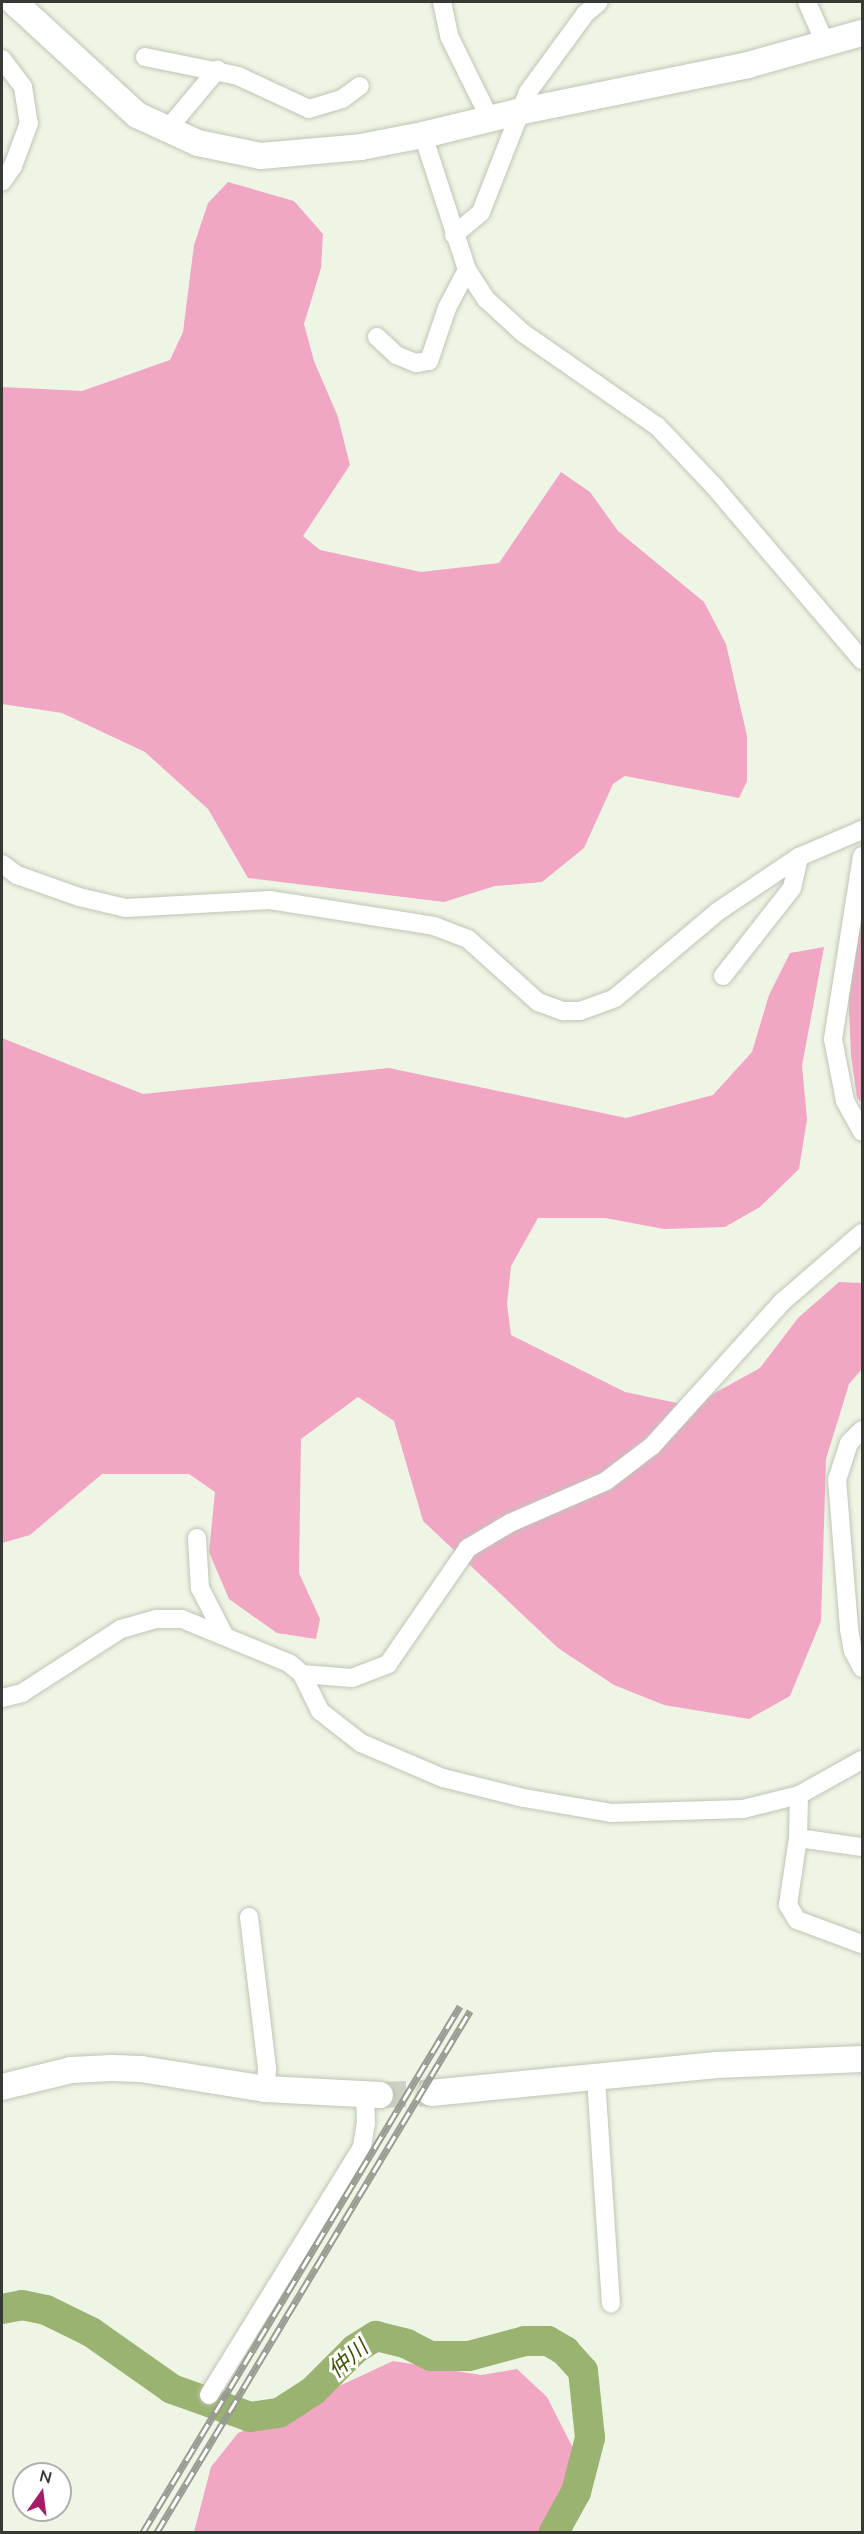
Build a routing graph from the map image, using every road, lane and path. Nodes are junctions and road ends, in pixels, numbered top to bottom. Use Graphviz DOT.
graph roads {
  1 [pos="14,2"];
  2 [pos="442,2"];
  3 [pos="599,2"];
  4 [pos="807,2"];
  5 [pos="862,33"];
  6 [pos="826,45"];
  7 [pos="145,57"];
  8 [pos="2,59"];
  9 [pos="217,70"];
  10 [pos="360,86"];
  11 [pos="518,112"];
  12 [pos="490,119"];
  13 [pos="166,131"];
  14 [pos="423,135"];
  15 [pos="2,182"];
  16 [pos="454,235"];
  17 [pos="467,270"];
  18 [pos="377,337"];
  19 [pos="862,660"];
  20 [pos="862,830"];
  21 [pos="862,856"];
  22 [pos="799,858"];
  23 [pos="2,864"];
  24 [pos="723,976"];
  25 [pos="862,1132"];
  26 [pos="862,1233"];
  27 [pos="862,1430"];
  28 [pos="196,1538"];
  29 [pos="224,1635"];
  30 [pos="862,1668"];
  31 [pos="302,1674"];
  32 [pos="2,1698"];
  33 [pos="862,1760"];
  34 [pos="800,1795"];
  35 [pos="798,1838"];
  36 [pos="862,1847"];
  37 [pos="249,1917"];
  38 [pos="862,1944"];
  39 [pos="862,2059"];
  40 [pos="596,2079"];
  41 [pos="2,2086"];
  42 [pos="266,2090"];
  43 [pos="431,2093"];
  44 [pos="372,2095"];
  45 [pos="611,2304"];
  46 [pos="209,2395"];
  1 -- 13 [label="street"];
  2 -- 12 [label="street"];
  3 -- 11 [label="street"];
  4 -- 6 [label="street"];
  5 -- 6 [label="street"];
  6 -- 11 [label="street"];
  7 -- 9 [label="street"];
  8 -- 15 [label="street"];
  9 -- 10 [label="street"];
  9 -- 13 [label="street"];
  11 -- 12 [label="street"];
  11 -- 16 [label="street"];
  12 -- 14 [label="street"];
  13 -- 14 [label="street"];
  14 -- 16 [label="street"];
  16 -- 17 [label="street"];
  17 -- 18 [label="street"];
  17 -- 19 [label="street"];
  20 -- 22 [label="street"];
  21 -- 25 [label="street"];
  22 -- 23 [label="street"];
  22 -- 24 [label="street"];
  26 -- 31 [label="street"];
  27 -- 30 [label="street"];
  28 -- 29 [label="street"];
  29 -- 31 [label="street"];
  29 -- 32 [label="street"];
  31 -- 34 [label="street"];
  33 -- 34 [label="street"];
  34 -- 35 [label="street"];
  35 -- 36 [label="street"];
  35 -- 38 [label="street"];
  37 -- 42 [label="street"];
  39 -- 40 [label="street"];
  40 -- 43 [label="street"];
  40 -- 45 [label="street"];
  41 -- 42 [label="street"];
  42 -- 44 [label="street"];
  44 -- 46 [label="street"];
}
